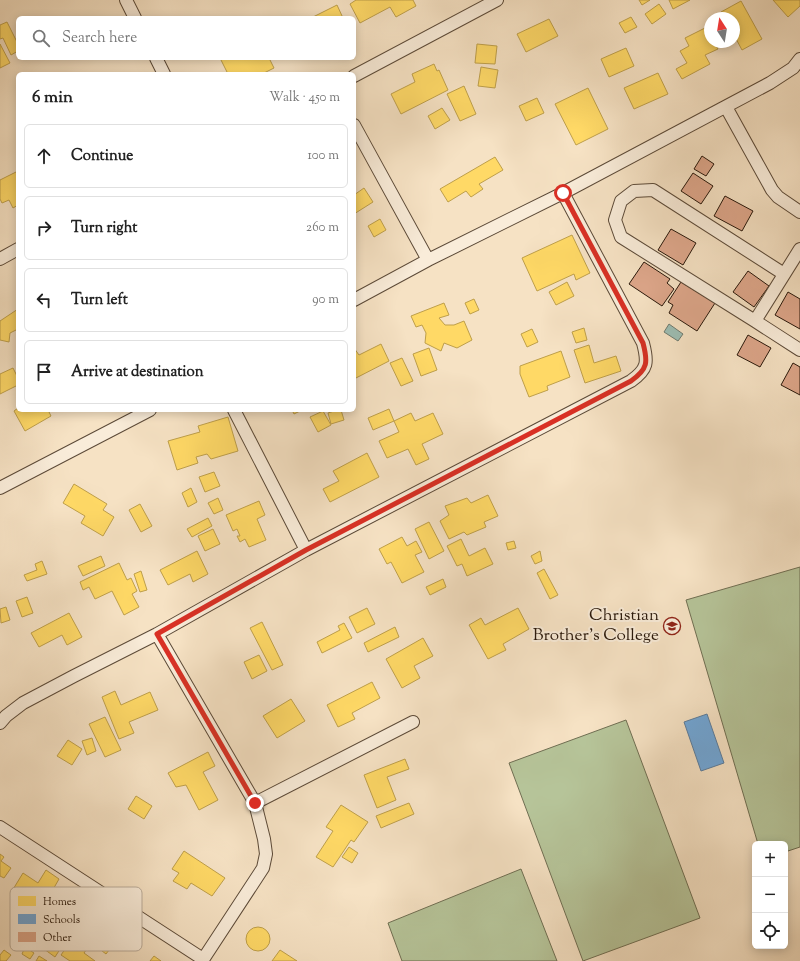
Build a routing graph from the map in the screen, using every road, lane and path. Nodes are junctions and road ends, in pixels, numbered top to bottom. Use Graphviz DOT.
graph roads {
  1 [pos="126,0"];
  2 [pos="498,0"];
  3 [pos="134,16"];
  4 [pos="800,59"];
  5 [pos="157,60"];
  6 [pos="163,72"];
  7 [pos="356,75"];
  8 [pos="726,107"];
  9 [pos="356,129"];
  10 [pos="563,193"];
  11 [pos="800,212"];
  12 [pos="800,249"];
  13 [pos="16,250"];
  14 [pos="0,259"];
  15 [pos="428,260"];
  16 [pos="784,274"];
  17 [pos="356,299"];
  18 [pos="755,321"];
  19 [pos="800,350"];
  20 [pos="146,412"];
  21 [pos="235,412"];
  22 [pos="0,488"];
  23 [pos="306,550"];
  24 [pos="157,634"];
  25 [pos="413,722"];
  26 [pos="0,723"];
  27 [pos="255,803"];
  28 [pos="0,827"];
  29 [pos="91,887"];
  30 [pos="142,920"];
  31 [pos="202,960"];
  1 -- 3 [label="street"];
  2 -- 7 [label="street"];
  4 -- 8 [label="street"];
  5 -- 6 [label="street"];
  8 -- 10 [label="street"];
  8 -- 11 [label="street"];
  9 -- 15 [label="street"];
  10 -- 15 [label="street"];
  10 -- 23 [label="street"];
  12 -- 16 [label="street"];
  13 -- 14 [label="street"];
  15 -- 17 [label="street"];
  16 -- 18 [label="street"];
  16 -- 18 [label="street"];
  18 -- 19 [label="street"];
  20 -- 22 [label="street"];
  21 -- 23 [label="street"];
  23 -- 24 [label="street"];
  24 -- 26 [label="street"];
  24 -- 27 [label="street"];
  25 -- 27 [label="street"];
  27 -- 31 [label="street"];
  28 -- 29 [label="street"];
  30 -- 31 [label="street"];
}
